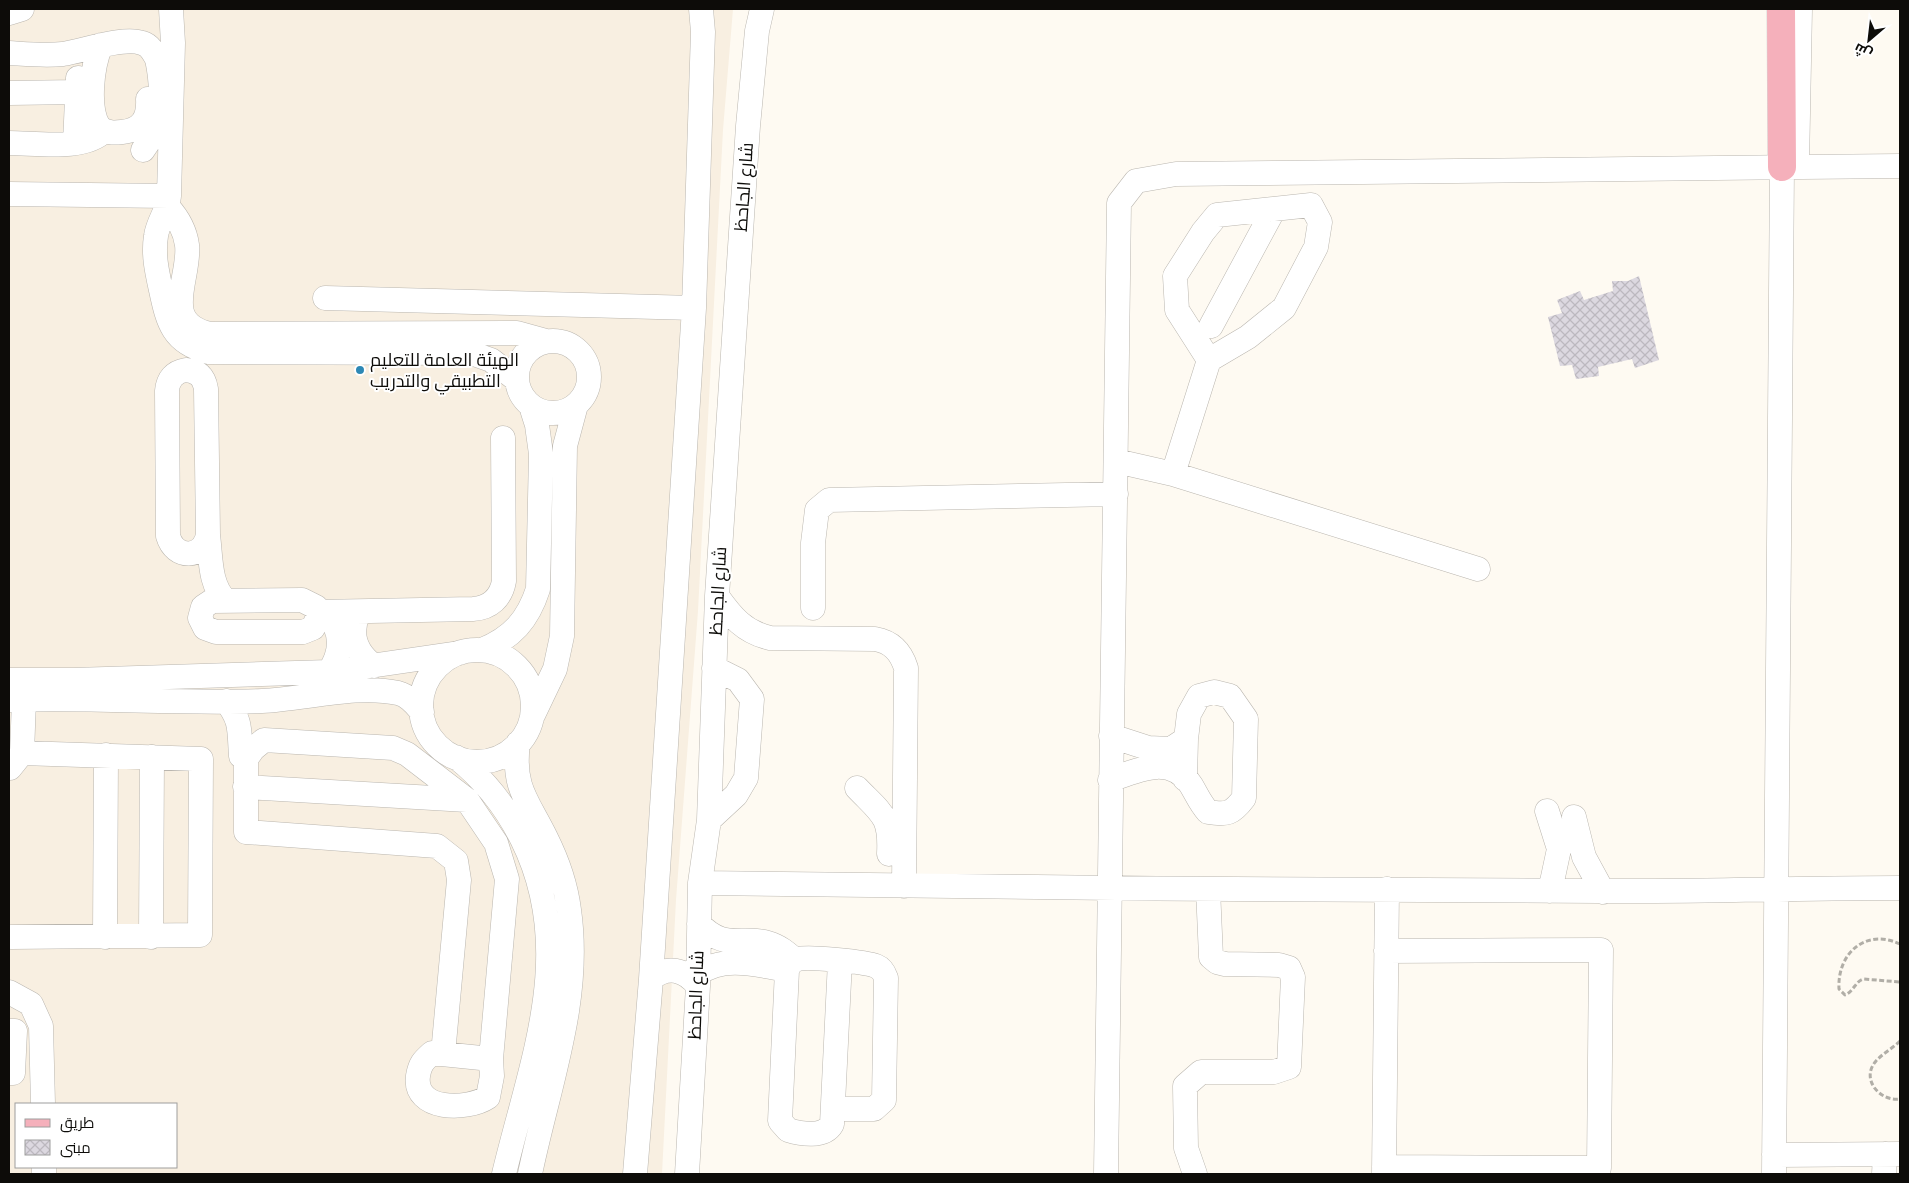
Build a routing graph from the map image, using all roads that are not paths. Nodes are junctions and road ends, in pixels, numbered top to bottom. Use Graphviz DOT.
graph roads {
  1 [pos="22,9"];
  2 [pos="171,9"];
  3 [pos="701,9"];
  4 [pos="762,9"];
  5 [pos="1782,9"];
  6 [pos="1800,9"];
  7 [pos="9,13"];
  8 [pos="173,43"];
  9 [pos="101,45"];
  10 [pos="73,52"];
  11 [pos="9,54"];
  12 [pos="78,92"];
  13 [pos="9,93"];
  14 [pos="105,139"];
  15 [pos="9,143"];
  16 [pos="75,143"];
  17 [pos="143,150"];
  18 [pos="170,158"];
  19 [pos="1790,166"];
  20 [pos="1900,166"];
  21 [pos="9,194"];
  22 [pos="168,201"];
  23 [pos="1274,209"];
  24 [pos="155,254"];
  25 [pos="188,254"];
  26 [pos="325,298"];
  27 [pos="694,308"];
  28 [pos="1184,318"];
  29 [pos="1211,326"];
  30 [pos="1248,337"];
  31 [pos="546,341"];
  32 [pos="220,352"];
  33 [pos="1209,360"];
  34 [pos="516,380"];
  35 [pos="206,389"];
  36 [pos="576,405"];
  37 [pos="531,406"];
  38 [pos="503,438"];
  39 [pos="1116,461"];
  40 [pos="1173,474"];
  41 [pos="1116,494"];
  42 [pos="540,503"];
  43 [pos="503,506"];
  44 [pos="504,530"];
  45 [pos="540,530"];
  46 [pos="208,535"];
  47 [pos="185,554"];
  48 [pos="1478,569"];
  49 [pos="717,596"];
  50 [pos="226,601"];
  51 [pos="203,607"];
  52 [pos="813,608"];
  53 [pos="359,611"];
  54 [pos="323,612"];
  55 [pos="471,651"];
  56 [pos="374,666"];
  57 [pos="714,668"];
  58 [pos="329,672"];
  59 [pos="9,680"];
  60 [pos="17,700"];
  61 [pos="226,701"];
  62 [pos="263,701"];
  63 [pos="422,712"];
  64 [pos="533,714"];
  65 [pos="1111,736"];
  66 [pos="1186,739"];
  67 [pos="264,740"];
  68 [pos="518,743"];
  69 [pos="106,755"];
  70 [pos="152,757"];
  71 [pos="456,757"];
  72 [pos="246,759"];
  73 [pos="15,760"];
  74 [pos="1186,779"];
  75 [pos="1110,780"];
  76 [pos="245,787"];
  77 [pos="468,800"];
  78 [pos="1547,811"];
  79 [pos="1574,817"];
  80 [pos="905,819"];
  81 [pos="708,820"];
  82 [pos="700,883"];
  83 [pos="896,886"];
  84 [pos="1778,888"];
  85 [pos="1900,888"];
  86 [pos="1108,889"];
  87 [pos="1208,889"];
  88 [pos="1387,890"];
  89 [pos="1550,891"];
  90 [pos="1603,892"];
  91 [pos="699,924"];
  92 [pos="11,937"];
  93 [pos="105,937"];
  94 [pos="151,937"];
  95 [pos="1386,951"];
  96 [pos="840,961"];
  97 [pos="791,965"];
  98 [pos="651,979"];
  99 [pos="698,980"];
  100 [pos="9,992"];
  101 [pos="9,1031"];
  102 [pos="443,1054"];
  103 [pos="9,1072"];
  104 [pos="491,1075"];
  105 [pos="528,1076"];
  106 [pos="43,1103"];
  107 [pos="521,1103"];
  108 [pos="833,1109"];
  109 [pos="1890,1161"];
  110 [pos="1774,1164"];
  111 [pos="1384,1171"];
  112 [pos="1448,1171"];
  113 [pos="504,1174"];
  114 [pos="530,1174"];
  115 [pos="635,1174"];
  116 [pos="687,1174"];
  117 [pos="1106,1174"];
  118 [pos="1195,1174"];
  1 -- 7 [label="street"];
  2 -- 8 [label="street"];
  3 -- 27 [label="street"];
  4 -- 49 [label="street, شارع الجاحظ"];
  5 -- 19 [label="main road"];
  6 -- 19 [label="street"];
  8 -- 14 [label="street"];
  8 -- 18 [label="street"];
  9 -- 10 [label="street"];
  9 -- 14 [label="street"];
  9 -- 17 [label="street"];
  10 -- 11 [label="street"];
  10 -- 12 [label="street"];
  12 -- 13 [label="street"];
  12 -- 16 [label="street"];
  14 -- 16 [label="street"];
  14 -- 17 [label="street"];
  15 -- 16 [label="street"];
  17 -- 18 [label="street"];
  18 -- 22 [label="street"];
  19 -- 20 [label="street"];
  19 -- 39 [label="street"];
  19 -- 84 [label="street"];
  21 -- 22 [label="street"];
  22 -- 24 [label="street"];
  22 -- 25 [label="street"];
  23 -- 28 [label="street"];
  23 -- 29 [label="street"];
  23 -- 30 [label="street"];
  24 -- 25 [label="street"];
  24 -- 32 [label="street"];
  25 -- 31 [label="street"];
  26 -- 27 [label="street"];
  27 -- 98 [label="street"];
  28 -- 29 [label="street"];
  28 -- 33 [label="street"];
  29 -- 30 [label="street"];
  30 -- 33 [label="street"];
  31 -- 34 [label="street"];
  31 -- 36 [label="street"];
  32 -- 34 [label="street"];
  32 -- 35 [label="street"];
  33 -- 40 [label="street"];
  34 -- 37 [label="street"];
  35 -- 46 [label="street"];
  35 -- 47 [label="street"];
  36 -- 37 [label="street"];
  36 -- 64 [label="street"];
  37 -- 42 [label="street"];
  38 -- 43 [label="street"];
  39 -- 40 [label="street"];
  39 -- 41 [label="street"];
  40 -- 48 [label="street"];
  41 -- 52 [label="street"];
  41 -- 65 [label="street"];
  42 -- 43 [label="street"];
  42 -- 45 [label="street"];
  43 -- 44 [label="street"];
  44 -- 45 [label="street"];
  44 -- 53 [label="street"];
  45 -- 55 [label="street"];
  46 -- 47 [label="street"];
  46 -- 50 [label="street"];
  47 -- 51 [label="street"];
  49 -- 57 [label="street, شارع الجاحظ"];
  49 -- 80 [label="street"];
  50 -- 51 [label="street"];
  50 -- 54 [label="street"];
  51 -- 54 [label="street"];
  53 -- 54 [label="street"];
  53 -- 56 [label="street"];
  54 -- 58 [label="street"];
  55 -- 56 [label="street"];
  55 -- 63 [label="street"];
  55 -- 64 [label="street"];
  56 -- 58 [label="street"];
  57 -- 81 [label="street, شارع الجاحظ"];
  57 -- 81 [label="street"];
  58 -- 59 [label="street"];
  60 -- 61 [label="street"];
  60 -- 73 [label="street"];
  61 -- 62 [label="street"];
  61 -- 72 [label="street"];
  62 -- 63 [label="street"];
  62 -- 67 [label="street"];
  63 -- 71 [label="street"];
  64 -- 68 [label="street"];
  65 -- 66 [label="street"];
  65 -- 75 [label="street"];
  66 -- 74 [label="street"];
  66 -- 74 [label="street"];
  67 -- 72 [label="street"];
  67 -- 77 [label="street"];
  68 -- 71 [label="street"];
  68 -- 114 [label="street"];
  69 -- 70 [label="street"];
  69 -- 73 [label="street"];
  69 -- 93 [label="street"];
  70 -- 94 [label="street"];
  70 -- 94 [label="street"];
  71 -- 105 [label="street"];
  72 -- 76 [label="street"];
  74 -- 75 [label="street"];
  75 -- 86 [label="street"];
  76 -- 77 [label="street"];
  76 -- 102 [label="street"];
  77 -- 104 [label="street"];
  78 -- 89 [label="street"];
  79 -- 90 [label="street"];
  80 -- 83 [label="street"];
  80 -- 83 [label="street"];
  81 -- 82 [label="street, شارع الجاحظ"];
  82 -- 83 [label="street"];
  82 -- 91 [label="street, شارع الجاحظ"];
  83 -- 86 [label="street"];
  84 -- 85 [label="street"];
  84 -- 90 [label="street"];
  84 -- 110 [label="street"];
  86 -- 87 [label="street"];
  86 -- 117 [label="street"];
  87 -- 88 [label="street"];
  87 -- 118 [label="street"];
  88 -- 89 [label="street"];
  88 -- 95 [label="street"];
  89 -- 90 [label="street"];
  91 -- 97 [label="street"];
  91 -- 99 [label="street, شارع الجاحظ"];
  92 -- 93 [label="street"];
  93 -- 94 [label="street"];
  95 -- 111 [label="street"];
  95 -- 112 [label="street"];
  96 -- 97 [label="street"];
  96 -- 108 [label="street"];
  96 -- 108 [label="street"];
  97 -- 99 [label="street"];
  97 -- 108 [label="street"];
  98 -- 99 [label="street"];
  98 -- 115 [label="street"];
  99 -- 116 [label="street, شارع الجاحظ"];
  100 -- 106 [label="street"];
  101 -- 103 [label="street"];
  102 -- 104 [label="street"];
  102 -- 104 [label="street"];
  104 -- 105 [label="street"];
  104 -- 107 [label="street"];
  105 -- 107 [label="street"];
  107 -- 113 [label="street"];
  109 -- 110 [label="street"];
  111 -- 112 [label="street"];
}
